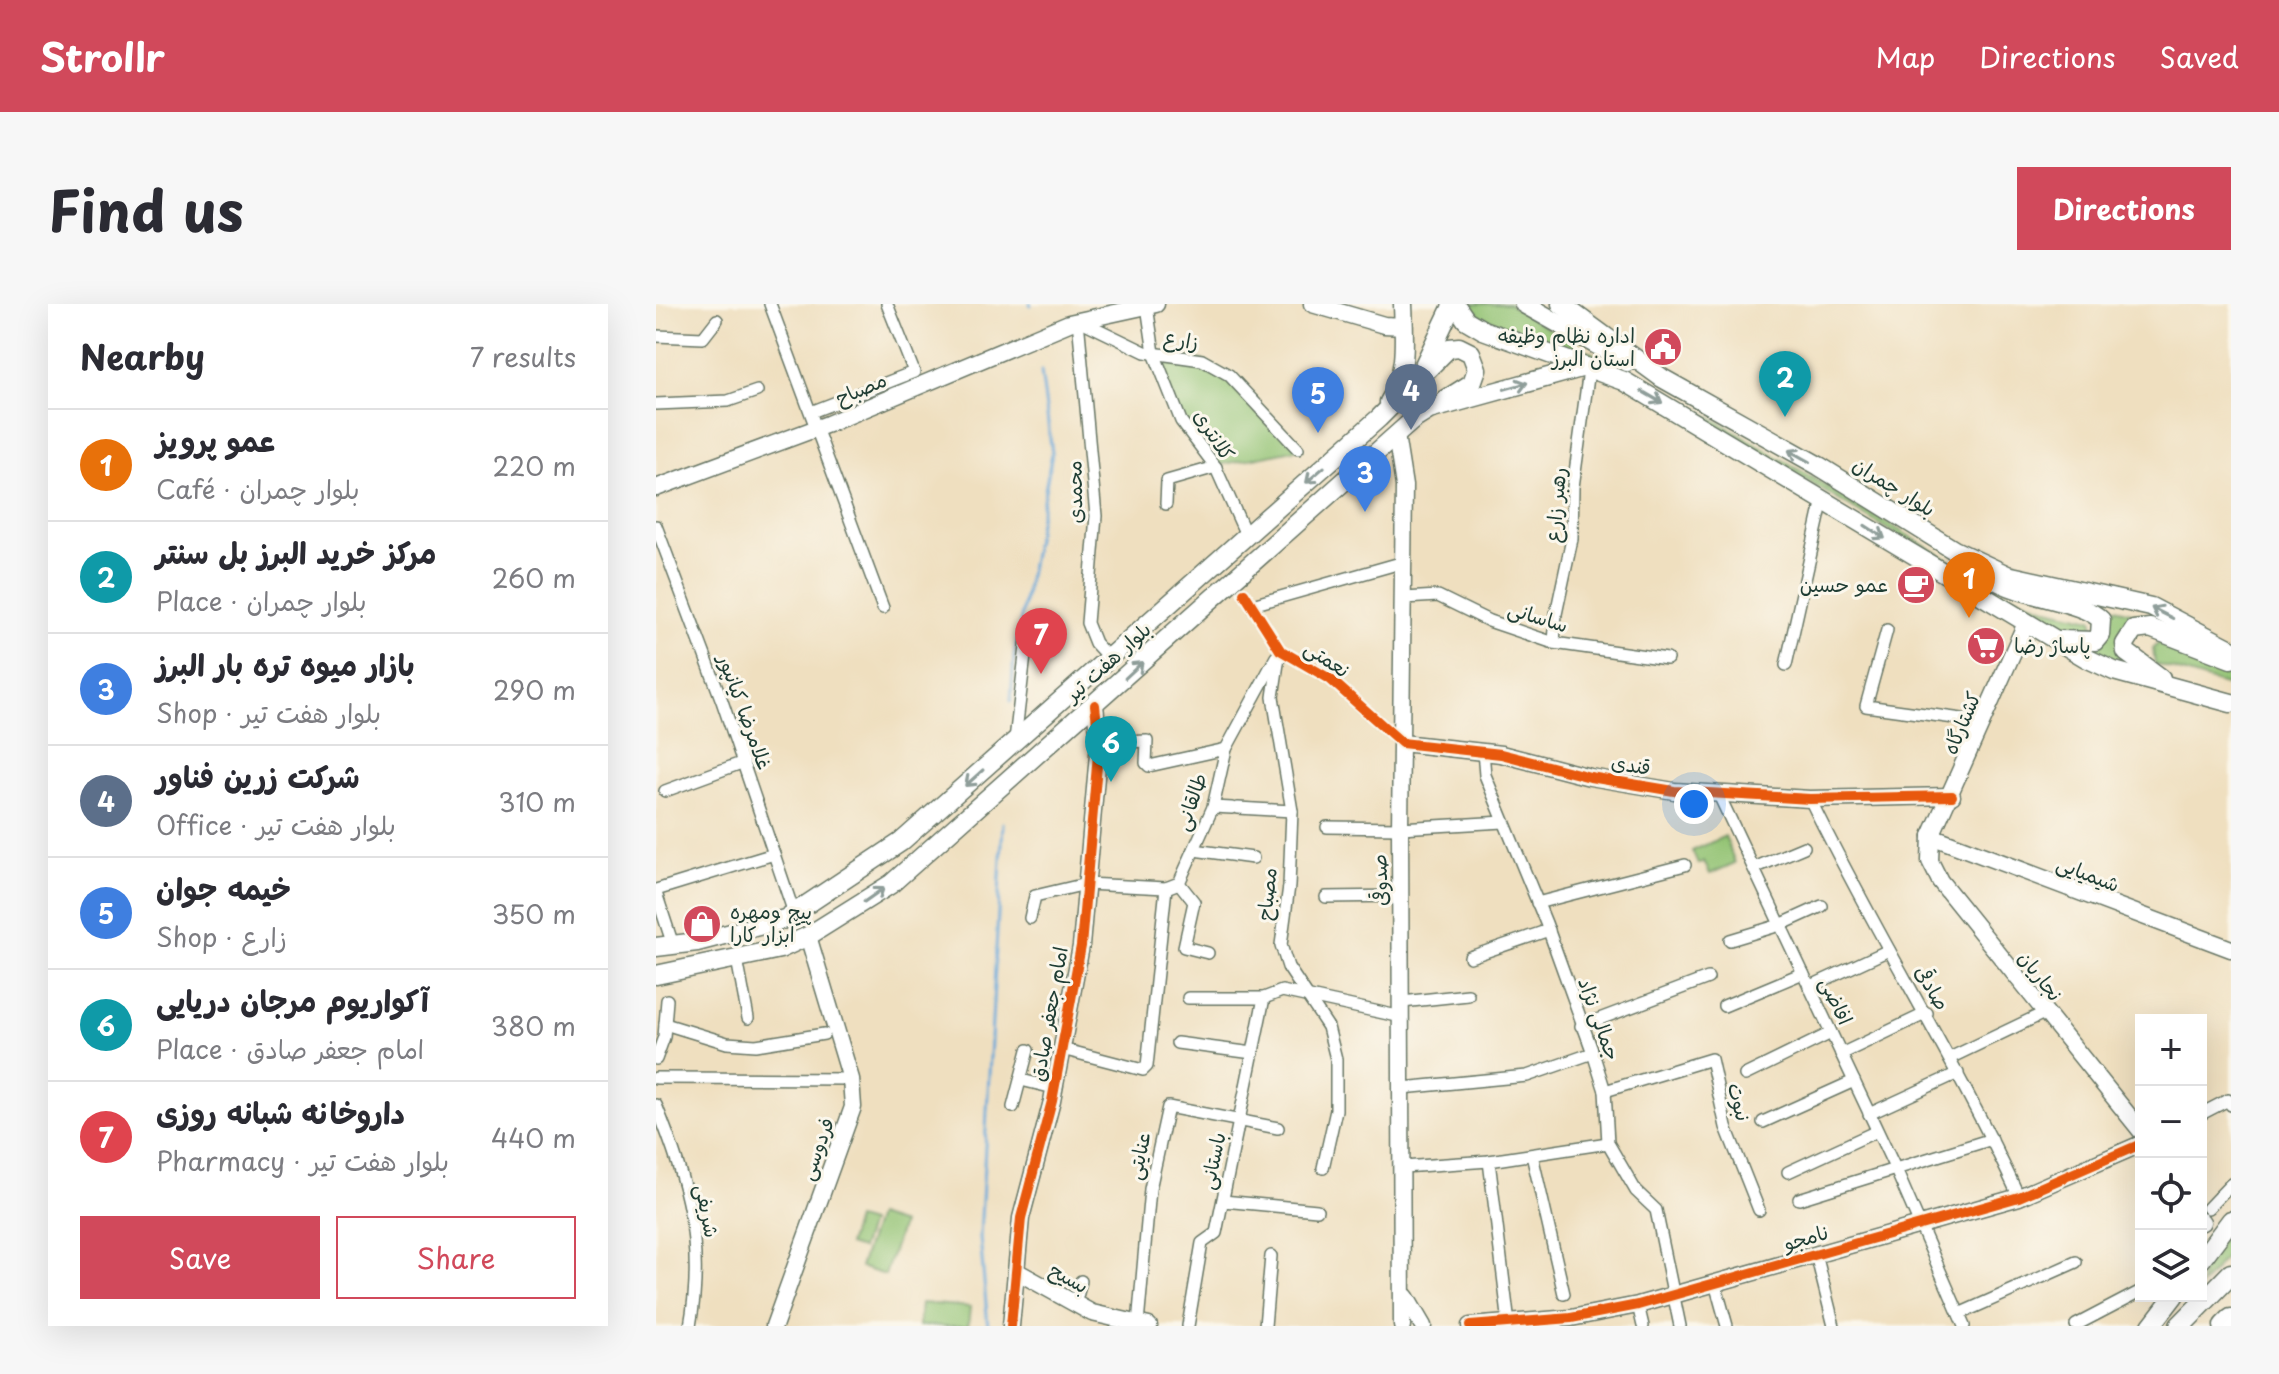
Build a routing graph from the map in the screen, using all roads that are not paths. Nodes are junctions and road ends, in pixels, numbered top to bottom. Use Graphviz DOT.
graph roads {
  1 [pos="770,304"];
  2 [pos="887,304"];
  3 [pos="1312,304"];
  4 [pos="1403,304"];
  5 [pos="1454,304"];
  6 [pos="1524,304"];
  7 [pos="1561,304"];
  8 [pos="1151,305"];
  9 [pos="717,320"];
  10 [pos="1078,320"];
  11 [pos="1404,326"];
  12 [pos="656,336"];
  13 [pos="1154,353"];
  14 [pos="1585,369"];
  15 [pos="1662,378"];
  16 [pos="1414,385"];
  17 [pos="757,391"];
  18 [pos="656,404"];
  19 [pos="1429,410"];
  20 [pos="1379,418"];
  21 [pos="814,420"];
  22 [pos="1396,435"];
  23 [pos="1298,449"];
  24 [pos="1216,467"];
  25 [pos="656,488"];
  26 [pos="1823,499"];
  27 [pos="1166,504"];
  28 [pos="656,526"];
  29 [pos="1246,535"];
  30 [pos="1954,550"];
  31 [pos="1404,562"];
  32 [pos="1244,593"];
  33 [pos="1404,598"];
  34 [pos="1252,605"];
  35 [pos="883,608"];
  36 [pos="2026,623"];
  37 [pos="1028,630"];
  38 [pos="1887,630"];
  39 [pos="2057,640"];
  40 [pos="1554,643"];
  41 [pos="2231,649"];
  42 [pos="1280,650"];
  43 [pos="1109,658"];
  44 [pos="1667,659"];
  45 [pos="2231,659"];
  46 [pos="1786,665"];
  47 [pos="2176,687"];
  48 [pos="2231,703"];
  49 [pos="1095,705"];
  50 [pos="1984,722"];
  51 [pos="1033,725"];
  52 [pos="1013,743"];
  53 [pos="1099,743"];
  54 [pos="1402,743"];
  55 [pos="1049,744"];
  56 [pos="1226,749"];
  57 [pos="1483,751"];
  58 [pos="744,762"];
  59 [pos="1026,764"];
  60 [pos="665,791"];
  61 [pos="1719,795"];
  62 [pos="1952,796"];
  63 [pos="1810,799"];
  64 [pos="1213,807"];
  65 [pos="1292,811"];
  66 [pos="1504,822"];
  67 [pos="1327,827"];
  68 [pos="1400,828"];
  69 [pos="1931,836"];
  70 [pos="1804,847"];
  71 [pos="1194,850"];
  72 [pos="774,854"];
  73 [pos="1253,858"];
  74 [pos="1685,865"];
  75 [pos="1754,868"];
  76 [pos="1179,883"];
  77 [pos="1086,884"];
  78 [pos="1166,888"];
  79 [pos="656,891"];
  80 [pos="1401,896"];
  81 [pos="1326,897"];
  82 [pos="1537,903"];
  83 [pos="1822,906"];
  84 [pos="794,913"];
  85 [pos="1030,918"];
  86 [pos="1780,925"];
  87 [pos="1549,930"];
  88 [pos="808,936"];
  89 [pos="1730,940"];
  90 [pos="664,946"];
  91 [pos="2231,949"];
  92 [pos="1889,950"];
  93 [pos="1208,953"];
  94 [pos="1470,957"];
  95 [pos="737,959"];
  96 [pos="1803,973"];
  97 [pos="656,975"];
  98 [pos="1708,978"];
  99 [pos="1809,987"];
  100 [pos="1305,994"];
  101 [pos="1468,995"];
  102 [pos="1188,998"];
  103 [pos="1264,998"];
  104 [pos="667,1000"];
  105 [pos="1724,1006"];
  106 [pos="1402,1009"];
  107 [pos="1927,1013"];
  108 [pos="2044,1013"];
  109 [pos="748,1018"];
  110 [pos="665,1024"];
  111 [pos="1581,1026"];
  112 [pos="1831,1033"];
  113 [pos="824,1034"];
  114 [pos="1177,1043"];
  115 [pos="1062,1049"];
  116 [pos="1028,1050"];
  117 [pos="1253,1053"];
  118 [pos="1593,1053"];
  119 [pos="1841,1054"];
  120 [pos="1954,1056"];
  121 [pos="656,1059"];
  122 [pos="1958,1073"];
  123 [pos="1745,1075"];
  124 [pos="656,1078"];
  125 [pos="851,1079"];
  126 [pos="1021,1080"];
  127 [pos="1854,1081"];
  128 [pos="1054,1088"];
  129 [pos="1402,1088"];
  130 [pos="1605,1091"];
  131 [pos="656,1105"];
  132 [pos="2231,1105"];
  133 [pos="1013,1107"];
  134 [pos="2207,1111"];
  135 [pos="1869,1114"];
  136 [pos="1241,1119"];
  137 [pos="1763,1122"];
  138 [pos="2135,1124"];
  139 [pos="1278,1128"];
  140 [pos="1877,1131"];
  141 [pos="1992,1139"];
  142 [pos="1608,1143"];
  143 [pos="2135,1147"];
  144 [pos="1532,1155"];
  145 [pos="1489,1161"];
  146 [pos="1403,1167"];
  147 [pos="1323,1168"];
  148 [pos="1896,1170"];
  149 [pos="1788,1172"];
  150 [pos="2231,1184"];
  151 [pos="2019,1197"];
  152 [pos="1799,1199"];
  153 [pos="1223,1201"];
  154 [pos="1317,1210"];
  155 [pos="1759,1210"];
  156 [pos="2207,1215"];
  157 [pos="2231,1220"];
  158 [pos="1918,1223"];
  159 [pos="2207,1252"];
  160 [pos="1816,1254"];
  161 [pos="1271,1256"];
  162 [pos="2076,1262"];
  163 [pos="1018,1272"];
  164 [pos="2231,1274"];
  165 [pos="1081,1281"];
  166 [pos="1715,1283"];
  167 [pos="1403,1288"];
  168 [pos="1564,1294"];
  169 [pos="2135,1294"];
  170 [pos="1671,1296"];
  171 [pos="2169,1302"];
  172 [pos="1075,1305"];
  173 [pos="1638,1305"];
  174 [pos="1959,1314"];
  175 [pos="1114,1322"];
  176 [pos="1509,1324"];
  177 [pos="1143,1325"];
  178 [pos="2076,1325"];
  179 [pos="690,1326"];
  180 [pos="774,1326"];
  181 [pos="1011,1326"];
  182 [pos="1188,1326"];
  183 [pos="1265,1326"];
  184 [pos="1402,1326"];
  185 [pos="1423,1326"];
  186 [pos="1470,1326"];
  187 [pos="1643,1326"];
  188 [pos="1680,1326"];
  189 [pos="1727,1326"];
  190 [pos="1834,1326"];
  191 [pos="1964,1326"];
  192 [pos="2151,1326"];
  193 [pos="2180,1326"];
  1 -- 21 [label="street"];
  2 -- 21 [label="street"];
  3 -- 11 [label="street"];
  4 -- 11 [label="main road, بلوار هفت تیر"];
  5 -- 14 [label="main road"];
  5 -- 16 [label="main road"];
  6 -- 15 [label="main road"];
  7 -- 15 [label="main road, بلوار چمران"];
  8 -- 10 [label="street, مصباح"];
  8 -- 13 [label="street, کلانتری"];
  9 -- 12 [label="street"];
  10 -- 13 [label="street, زارع"];
  10 -- 21 [label="street, مصباح"];
  10 -- 43 [label="street, محمدی"];
  11 -- 20 [label="main road, بلوار هفت تیر"];
  13 -- 23 [label="street, زارع"];
  13 -- 24 [label="street, کلانتری"];
  19 -- 14 [label="main road, بلوار هفت تیر, one-way"];
  14 -- 26 [label="main road, one-way"];
  14 -- 40 [label="street, رهبر زارع"];
  30 -- 15 [label="main road, بلوار چمران, one-way"];
  16 -- 19 [label="main road, بلوار هفت تیر"];
  16 -- 20 [label="main road, بلوار هفت تیر"];
  17 -- 18 [label="street"];
  19 -- 22 [label="main road, بلوار هفت تیر"];
  20 -- 29 [label="main road, بلوار هفت تیر, one-way"];
  21 -- 25 [label="street, مصباح"];
  21 -- 35 [label="street"];
  22 -- 31 [label="street, صدوقی"];
  49 -- 22 [label="main road, بلوار هفت تیر, one-way"];
  24 -- 27 [label="street"];
  24 -- 29 [label="street, کلانتری"];
  26 -- 36 [label="main road, one-way"];
  26 -- 46 [label="street"];
  28 -- 58 [label="street, غلامرضا کیانپور"];
  29 -- 43 [label="main road, بلوار هفت تیر"];
  30 -- 39 [label="main road"];
  41 -- 30 [label="main road, بلوار چمران, one-way"];
  31 -- 33 [label="street, صدوقی"];
  31 -- 34 [label="street"];
  32 -- 34 [label="street, نعمتی"];
  33 -- 40 [label="street, ساسانی"];
  33 -- 54 [label="street, صدوقی"];
  34 -- 42 [label="street, نعمتی"];
  36 -- 39 [label="main road"];
  36 -- 50 [label="street, کشتارگاه"];
  37 -- 52 [label="street"];
  38 -- 50 [label="street"];
  39 -- 47 [label="main road"];
  40 -- 44 [label="street, ساسانی"];
  42 -- 54 [label="street, نعمتی"];
  42 -- 56 [label="street, طالقانی"];
  42 -- 65 [label="street, مصباح"];
  43 -- 51 [label="main road, بلوار هفت تیر"];
  45 -- 47 [label="main road"];
  47 -- 48 [label="main road"];
  49 -- 53 [label="street, امام جعفر صادق"];
  49 -- 55 [label="main road, بلوار هفت تیر"];
  50 -- 62 [label="street, کشتارگاه"];
  51 -- 52 [label="main road, بلوار هفت تیر"];
  51 -- 55 [label="main road"];
  52 -- 59 [label="main road"];
  52 -- 84 [label="main road, بلوار هفت تیر, one-way"];
  53 -- 56 [label="street"];
  53 -- 77 [label="street, امام جعفر صادق"];
  54 -- 57 [label="street, قندی"];
  54 -- 68 [label="street, صدوقی"];
  55 -- 59 [label="main road, بلوار هفت تیر"];
  56 -- 64 [label="street, طالقانی"];
  57 -- 61 [label="street, قندی"];
  57 -- 66 [label="street, جمالی نژاد"];
  58 -- 60 [label="street"];
  58 -- 72 [label="street, غلامرضا کیانپور"];
  88 -- 59 [label="main road, بلوار هفت تیر, one-way"];
  61 -- 63 [label="street, قندی"];
  61 -- 75 [label="street, افاضی"];
  62 -- 63 [label="street, قندی"];
  62 -- 69 [label="street, کشتارگاه"];
  63 -- 92 [label="street, صادقی"];
  64 -- 65 [label="street"];
  64 -- 71 [label="street, طالقانی"];
  65 -- 100 [label="street, مصباح"];
  66 -- 68 [label="street"];
  66 -- 82 [label="street, جمالی نژاد"];
  67 -- 68 [label="street"];
  68 -- 80 [label="street, صدوقی"];
  69 -- 91 [label="street, شیمیایی"];
  69 -- 108 [label="street, نجاریان"];
  70 -- 75 [label="street"];
  71 -- 73 [label="street"];
  71 -- 76 [label="street, طالقانی"];
  72 -- 79 [label="street"];
  72 -- 84 [label="street, غلامرضا کیانپور"];
  74 -- 82 [label="street"];
  75 -- 86 [label="street, افاضی"];
  76 -- 78 [label="street"];
  76 -- 93 [label="street"];
  77 -- 78 [label="street"];
  77 -- 85 [label="street"];
  77 -- 115 [label="street, امام جعفر صادق"];
  78 -- 115 [label="street"];
  79 -- 90 [label="street"];
  80 -- 81 [label="street"];
  80 -- 106 [label="street, صدوقی"];
  82 -- 87 [label="street, جمالی نژاد"];
  83 -- 86 [label="street"];
  84 -- 90 [label="main road, بلوار هفت تیر"];
  86 -- 89 [label="street"];
  86 -- 96 [label="street, افاضی"];
  87 -- 94 [label="street"];
  87 -- 111 [label="street, جمالی نژاد"];
  88 -- 95 [label="main road, بلوار هفت تیر"];
  88 -- 125 [label="street, فردوسی"];
  92 -- 99 [label="street"];
  92 -- 107 [label="street, صادقی"];
  95 -- 97 [label="main road, بلوار هفت تیر"];
  95 -- 109 [label="street"];
  96 -- 99 [label="street, افاضی"];
  96 -- 105 [label="street"];
  98 -- 111 [label="street"];
  99 -- 112 [label="street, افاضی"];
  100 -- 103 [label="street"];
  100 -- 106 [label="street"];
  100 -- 147 [label="street, مصباح"];
  101 -- 106 [label="street"];
  102 -- 103 [label="street"];
  103 -- 117 [label="street, باستانی"];
  104 -- 110 [label="street"];
  106 -- 129 [label="street, صدوقی"];
  107 -- 119 [label="street"];
  107 -- 122 [label="street, صادقی"];
  108 -- 120 [label="street"];
  108 -- 138 [label="street, نجاریان"];
  110 -- 113 [label="street"];
  110 -- 121 [label="street"];
  111 -- 118 [label="street, جمالی نژاد"];
  112 -- 119 [label="street, افاضی"];
  112 -- 123 [label="street"];
  114 -- 117 [label="street"];
  115 -- 128 [label="street, امام جعفر صادق"];
  116 -- 126 [label="street"];
  117 -- 136 [label="street, باستانی"];
  118 -- 129 [label="street"];
  118 -- 130 [label="street, جمالی نژاد"];
  119 -- 127 [label="street, افاضی"];
  122 -- 135 [label="street"];
  122 -- 141 [label="street, صادقی"];
  124 -- 125 [label="street"];
  125 -- 180 [label="street, فردوسی"];
  126 -- 128 [label="street"];
  126 -- 133 [label="street"];
  127 -- 135 [label="street, افاضی"];
  127 -- 137 [label="street"];
  128 -- 163 [label="street, امام جعفر صادق"];
  129 -- 146 [label="street, صدوقی"];
  130 -- 142 [label="street, جمالی نژاد"];
  130 -- 155 [label="street, نبوت"];
  131 -- 179 [label="street, شریفی"];
  132 -- 134 [label="street"];
  135 -- 140 [label="street, افاضی"];
  136 -- 139 [label="street, عنایتی"];
  136 -- 153 [label="street, باستانی"];
  136 -- 177 [label="street, عنایتی"];
  140 -- 148 [label="street, افاضی"];
  140 -- 149 [label="street"];
  141 -- 148 [label="street"];
  141 -- 151 [label="street, صادقی"];
  142 -- 144 [label="street"];
  142 -- 170 [label="street, جمالی نژاد"];
  143 -- 151 [label="street, نامجو"];
  144 -- 145 [label="street"];
  144 -- 168 [label="street"];
  145 -- 146 [label="street"];
  145 -- 176 [label="street"];
  146 -- 167 [label="street, صدوقی"];
  148 -- 152 [label="street"];
  148 -- 158 [label="street, افاضی"];
  150 -- 156 [label="street"];
  151 -- 158 [label="street, نامجو"];
  153 -- 154 [label="street"];
  153 -- 182 [label="street, باستانی"];
  157 -- 159 [label="main road"];
  158 -- 160 [label="street, نامجو"];
  158 -- 174 [label="street, افاضی"];
  160 -- 166 [label="street, نامجو"];
  160 -- 190 [label="street"];
  161 -- 183 [label="street"];
  162 -- 174 [label="street"];
  163 -- 172 [label="street, بسیح"];
  163 -- 181 [label="street, امام جعفر صادق"];
  164 -- 193 [label="highway"];
  165 -- 172 [label="street"];
  166 -- 170 [label="street, نامجو"];
  166 -- 189 [label="street"];
  167 -- 184 [label="street, صدوقی"];
  167 -- 185 [label="street"];
  169 -- 178 [label="street"];
  170 -- 173 [label="street, نامجو"];
  170 -- 188 [label="street, جمالی نژاد"];
  171 -- 192 [label="main road"];
  172 -- 175 [label="street, بسیح"];
  173 -- 176 [label="street, نامجو"];
  173 -- 187 [label="street"];
  174 -- 191 [label="street, افاضی"];
  175 -- 177 [label="street, بسیح"];
  176 -- 186 [label="street, نامجو"];
}
